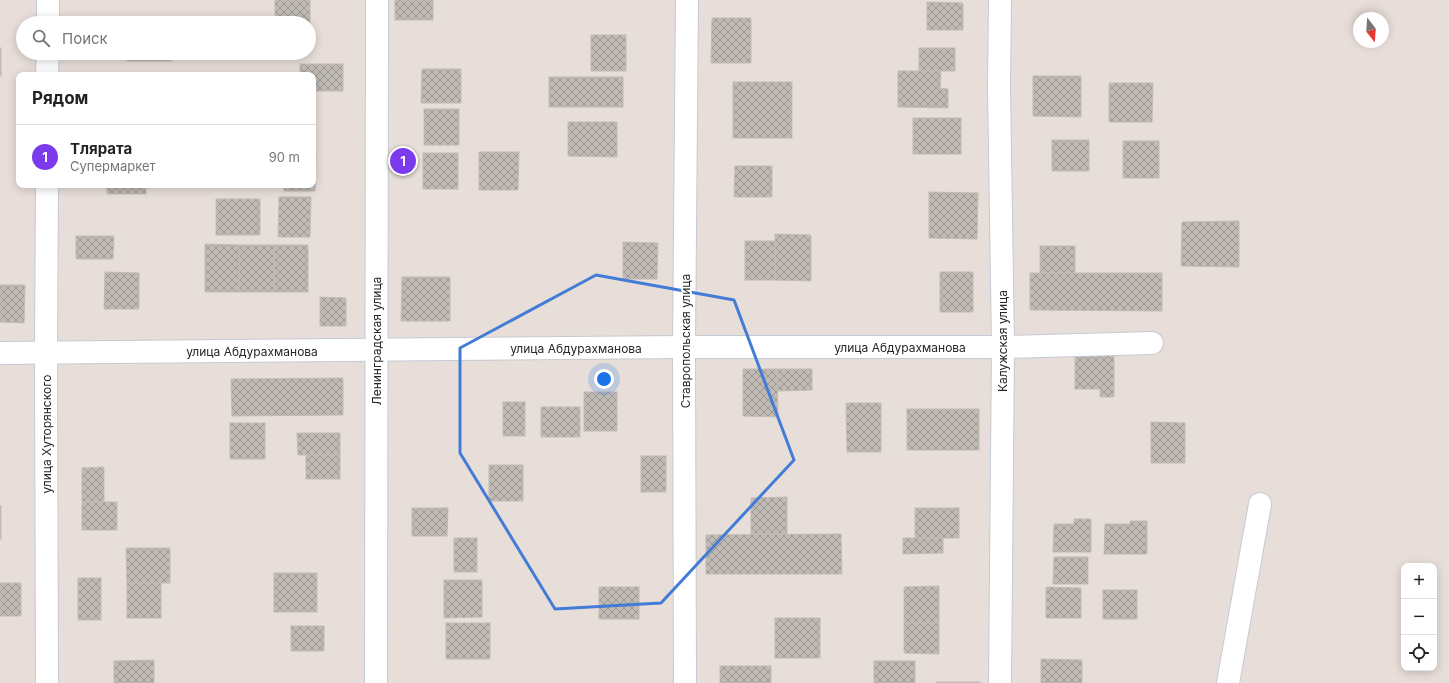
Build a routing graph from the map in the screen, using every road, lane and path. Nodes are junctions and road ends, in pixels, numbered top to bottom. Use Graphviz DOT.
graph roads {
  1 [pos="48,0"];
  2 [pos="377,0"];
  3 [pos="687,0"];
  4 [pos="1000,0"];
  5 [pos="48,16"];
  6 [pos="48,60"];
  7 [pos="48,72"];
  8 [pos="47,188"];
  9 [pos="1152,343"];
  10 [pos="684,347"];
  11 [pos="1003,347"];
  12 [pos="376,350"];
  13 [pos="46,352"];
  14 [pos="0,353"];
  15 [pos="1260,504"];
  16 [pos="47,683"];
  17 [pos="376,683"];
  18 [pos="685,683"];
  19 [pos="1000,683"];
  20 [pos="1228,683"];
  1 -- 5 [label="street"];
  2 -- 12 [label="street, Ленинградская улица"];
  3 -- 10 [label="street, Ставропольская улица"];
  4 -- 11 [label="street, Калужская улица"];
  6 -- 7 [label="street"];
  8 -- 13 [label="street, улица Хуторянского"];
  9 -- 11 [label="street, улица Абдурахманова"];
  10 -- 11 [label="street, улица Абдурахманова"];
  10 -- 12 [label="street, улица Абдурахманова"];
  10 -- 18 [label="street, Ставропольская улица"];
  11 -- 19 [label="street, Калужская улица"];
  12 -- 13 [label="street, улица Абдурахманова"];
  12 -- 17 [label="street, Ленинградская улица"];
  13 -- 14 [label="street, улица Абдурахманова"];
  13 -- 16 [label="street, улица Хуторянского"];
  15 -- 20 [label="street"];
}
